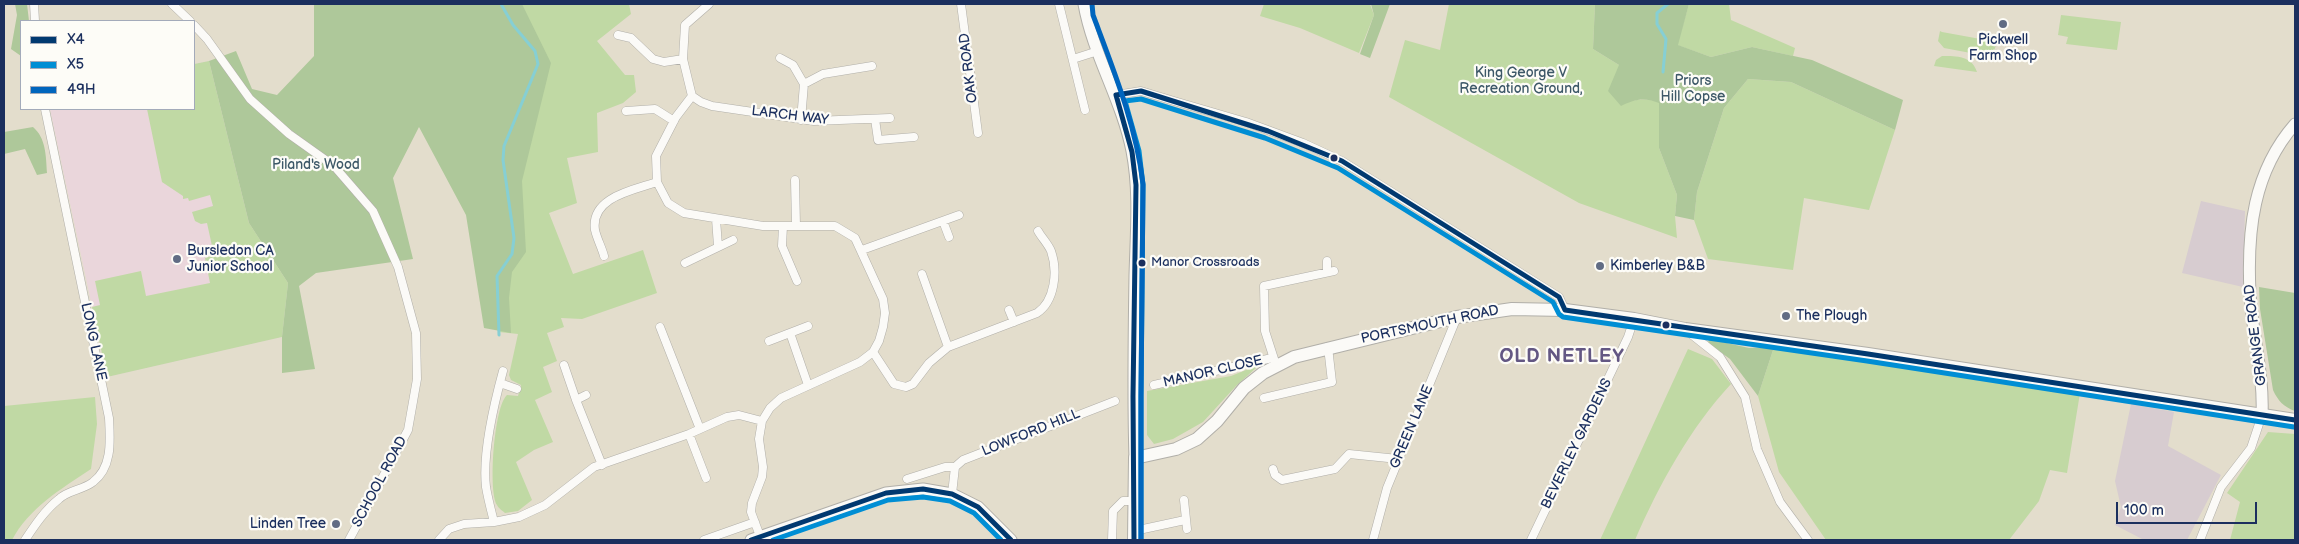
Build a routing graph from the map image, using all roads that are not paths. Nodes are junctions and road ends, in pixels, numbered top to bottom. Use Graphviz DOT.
graph roads {
  1 [pos="34,4"];
  2 [pos="172,4"];
  3 [pos="709,4"];
  4 [pos="962,4"];
  5 [pos="1059,4"];
  6 [pos="1084,4"];
  7 [pos="35,20"];
  8 [pos="189,20"];
  9 [pos="195,26"];
  10 [pos="618,35"];
  11 [pos="1098,52"];
  12 [pos="780,58"];
  13 [pos="683,59"];
  14 [pos="1073,59"];
  15 [pos="872,66"];
  16 [pos="804,84"];
  17 [pos="1116,94"];
  18 [pos="692,96"];
  19 [pos="45,110"];
  20 [pos="1085,110"];
  21 [pos="626,111"];
  22 [pos="890,118"];
  23 [pos="875,119"];
  24 [pos="801,120"];
  25 [pos="674,121"];
  26 [pos="2295,124"];
  27 [pos="978,133"];
  28 [pos="914,137"];
  29 [pos="795,180"];
  30 [pos="657,182"];
  31 [pos="959,215"];
  32 [pos="716,219"];
  33 [pos="943,221"];
  34 [pos="783,226"];
  35 [pos="796,226"];
  36 [pos="1038,231"];
  37 [pos="949,237"];
  38 [pos="733,240"];
  39 [pos="718,246"];
  40 [pos="862,250"];
  41 [pos="604,256"];
  42 [pos="1327,261"];
  43 [pos="685,263"];
  44 [pos="922,274"];
  45 [pos="797,282"];
  46 [pos="1009,310"];
  47 [pos="1565,310"];
  48 [pos="1458,317"];
  49 [pos="1634,319"];
  50 [pos="1014,322"];
  51 [pos="808,326"];
  52 [pos="660,327"];
  53 [pos="1685,329"];
  54 [pos="790,333"];
  55 [pos="769,341"];
  56 [pos="948,347"];
  57 [pos="1328,347"];
  58 [pos="873,352"];
  59 [pos="1274,362"];
  60 [pos="564,365"];
  61 [pos="504,371"];
  62 [pos="500,383"];
  63 [pos="808,385"];
  64 [pos="1154,385"];
  65 [pos="517,389"];
  66 [pos="586,395"];
  67 [pos="1264,398"];
  68 [pos="576,400"];
  69 [pos="1112,405"];
  70 [pos="2262,415"];
  71 [pos="2295,420"];
  72 [pos="762,422"];
  73 [pos="700,429"];
  74 [pos="689,434"];
  75 [pos="1135,458"];
  76 [pos="1398,459"];
  77 [pos="602,465"];
  78 [pos="955,467"];
  79 [pos="1273,469"];
  80 [pos="706,478"];
  81 [pos="907,479"];
  82 [pos="952,494"];
  83 [pos="1184,500"];
  84 [pos="1135,501"];
  85 [pos="1185,520"];
  86 [pos="494,522"];
  87 [pos="755,522"];
  88 [pos="1187,530"];
  89 [pos="1134,536"];
  90 [pos="756,538"];
  91 [pos="25,540"];
  92 [pos="349,540"];
  93 [pos="440,540"];
  94 [pos="704,540"];
  95 [pos="1011,540"];
  96 [pos="1112,540"];
  97 [pos="1372,540"];
  98 [pos="1531,540"];
  99 [pos="1808,540"];
  100 [pos="2200,540"];
  1 -- 7 [label="street"];
  2 -- 8 [label="street"];
  3 -- 13 [label="street"];
  4 -- 27 [label="street, OAK ROAD"];
  5 -- 14 [label="street"];
  6 -- 11 [label="street"];
  9 -- 92 [label="street, SCHOOL ROAD"];
  10 -- 13 [label="street"];
  11 -- 14 [label="street"];
  11 -- 17 [label="street"];
  12 -- 16 [label="street"];
  13 -- 18 [label="street"];
  14 -- 20 [label="street"];
  15 -- 16 [label="street"];
  16 -- 24 [label="street"];
  17 -- 47 [label="street"];
  17 -- 75 [label="street"];
  18 -- 24 [label="street, LARCH WAY"];
  18 -- 25 [label="street"];
  19 -- 91 [label="street, LONG LANE"];
  21 -- 25 [label="street"];
  22 -- 23 [label="street, LARCH WAY"];
  23 -- 24 [label="street, LARCH WAY"];
  23 -- 28 [label="street"];
  25 -- 30 [label="street"];
  26 -- 70 [label="street, GRANGE ROAD"];
  29 -- 35 [label="street"];
  30 -- 32 [label="street"];
  30 -- 41 [label="street"];
  31 -- 33 [label="street"];
  32 -- 34 [label="street"];
  32 -- 39 [label="street"];
  33 -- 37 [label="street"];
  33 -- 40 [label="street"];
  34 -- 35 [label="street"];
  34 -- 45 [label="street"];
  35 -- 40 [label="street"];
  36 -- 50 [label="street"];
  38 -- 39 [label="street"];
  39 -- 43 [label="street"];
  40 -- 58 [label="street"];
  42 -- 59 [label="street"];
  44 -- 56 [label="street"];
  46 -- 50 [label="street"];
  47 -- 48 [label="main road, PORTSMOUTH ROAD"];
  47 -- 49 [label="main road, PORTSMOUTH ROAD"];
  48 -- 57 [label="main road, PORTSMOUTH ROAD"];
  48 -- 76 [label="street, GREEN LANE"];
  49 -- 53 [label="main road, PORTSMOUTH ROAD"];
  49 -- 98 [label="street, BEVERLEY GARDENS"];
  50 -- 56 [label="street"];
  51 -- 54 [label="street"];
  52 -- 73 [label="street"];
  53 -- 70 [label="main road, PORTSMOUTH ROAD"];
  53 -- 99 [label="street"];
  54 -- 55 [label="street"];
  54 -- 63 [label="street"];
  56 -- 58 [label="street"];
  57 -- 59 [label="main road, PORTSMOUTH ROAD"];
  57 -- 67 [label="street"];
  58 -- 63 [label="street"];
  59 -- 64 [label="street, MANOR CLOSE"];
  59 -- 75 [label="main road, PORTSMOUTH ROAD"];
  60 -- 68 [label="street"];
  61 -- 62 [label="street"];
  62 -- 65 [label="street"];
  62 -- 86 [label="street"];
  63 -- 72 [label="street"];
  66 -- 68 [label="street"];
  68 -- 77 [label="street"];
  69 -- 78 [label="street, LOWFORD HILL"];
  70 -- 71 [label="main road, PORTSMOUTH ROAD"];
  70 -- 100 [label="street, GRANGE ROAD"];
  72 -- 73 [label="street"];
  72 -- 87 [label="street"];
  73 -- 74 [label="street"];
  74 -- 77 [label="street"];
  74 -- 80 [label="street"];
  75 -- 84 [label="main road"];
  76 -- 79 [label="street"];
  76 -- 97 [label="street, GREEN LANE"];
  77 -- 86 [label="street"];
  78 -- 81 [label="street, LOWFORD HILL"];
  78 -- 82 [label="street"];
  82 -- 90 [label="street"];
  82 -- 95 [label="street"];
  83 -- 85 [label="street"];
  84 -- 89 [label="main road"];
  84 -- 96 [label="street"];
  85 -- 88 [label="street"];
  85 -- 89 [label="street"];
  86 -- 93 [label="street"];
  87 -- 90 [label="street"];
  87 -- 94 [label="street"];
}
